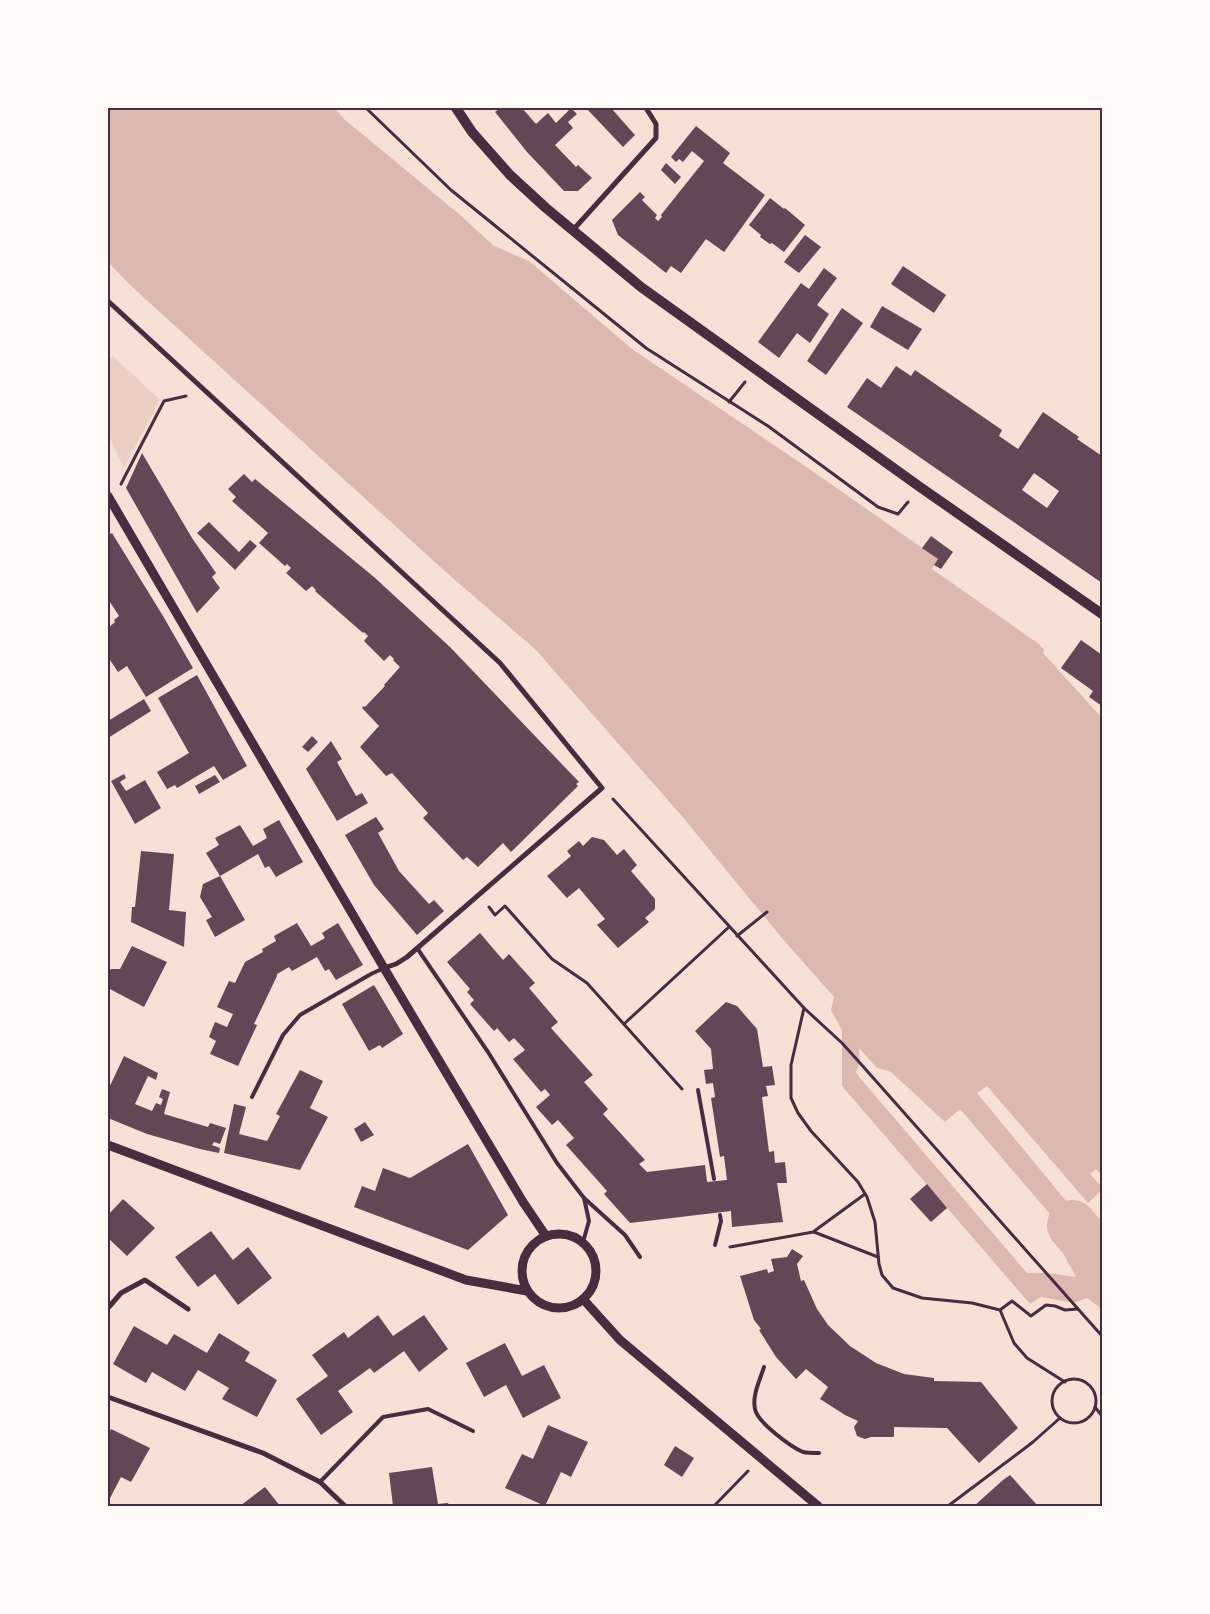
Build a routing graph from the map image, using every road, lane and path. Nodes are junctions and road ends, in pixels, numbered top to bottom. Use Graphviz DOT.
graph roads {
  1 [pos="366,108"];
  2 [pos="456,108"];
  3 [pos="646,108"];
  4 [pos="572,230"];
  5 [pos="108,301"];
  6 [pos="204,392"];
  7 [pos="108,498"];
  8 [pos="909,501"];
  9 [pos="1102,614"];
  10 [pos="602,788"];
  11 [pos="488,907"];
  12 [pos="768,912"];
  13 [pos="729,927"];
  14 [pos="737,936"];
  15 [pos="417,948"];
  16 [pos="384,968"];
  17 [pos="804,1008"];
  18 [pos="624,1024"];
  19 [pos="698,1090"];
  20 [pos="252,1097"];
  21 [pos="108,1145"];
  22 [pos="714,1179"];
  23 [pos="865,1194"];
  24 [pos="584,1198"];
  25 [pos="720,1215"];
  26 [pos="813,1232"];
  27 [pos="546,1236"];
  28 [pos="583,1242"];
  29 [pos="716,1245"];
  30 [pos="726,1247"];
  31 [pos="640,1257"];
  32 [pos="878,1257"];
  33 [pos="527,1291"];
  34 [pos="583,1299"];
  35 [pos="108,1308"];
  36 [pos="188,1309"];
  37 [pos="1079,1309"];
  38 [pos="1000,1310"];
  39 [pos="1102,1336"];
  40 [pos="764,1367"];
  41 [pos="1065,1382"];
  42 [pos="108,1397"];
  43 [pos="1095,1407"];
  44 [pos="1102,1416"];
  45 [pos="1060,1418"];
  46 [pos="473,1431"];
  47 [pos="819,1453"];
  48 [pos="748,1471"];
  49 [pos="320,1482"];
  50 [pos="345,1506"];
  51 [pos="714,1506"];
  52 [pos="818,1506"];
  53 [pos="948,1506"];
  1 -- 8 [label="path"];
  2 -- 4 [label="main road"];
  3 -- 4 [label="street"];
  4 -- 9 [label="main road"];
  5 -- 6 [label="street"];
  6 -- 7 [label="path"];
  6 -- 10 [label="street"];
  7 -- 16 [label="street"];
  10 -- 13 [label="path"];
  10 -- 15 [label="street"];
  11 -- 18 [label="path"];
  12 -- 14 [label="path"];
  13 -- 14 [label="path"];
  13 -- 18 [label="path"];
  14 -- 17 [label="path"];
  15 -- 16 [label="street"];
  15 -- 24 [label="lane"];
  16 -- 20 [label="lane"];
  16 -- 27 [label="street"];
  17 -- 23 [label="path"];
  17 -- 37 [label="path"];
  18 -- 19 [label="path"];
  19 -- 22 [label="lane"];
  21 -- 33 [label="street"];
  23 -- 26 [label="path"];
  23 -- 32 [label="path"];
  24 -- 28 [label="lane"];
  24 -- 31 [label="lane"];
  25 -- 29 [label="lane"];
  26 -- 30 [label="path"];
  26 -- 32 [label="path"];
  27 -- 28 [label="street"];
  27 -- 33 [label="street"];
  28 -- 34 [label="street"];
  32 -- 38 [label="path"];
  33 -- 34 [label="street"];
  34 -- 52 [label="street"];
  35 -- 36 [label="street"];
  37 -- 38 [label="path"];
  37 -- 39 [label="path"];
  38 -- 41 [label="path"];
  40 -- 47 [label="lane"];
  41 -- 43 [label="path"];
  41 -- 45 [label="path"];
  42 -- 49 [label="street"];
  43 -- 44 [label="path"];
  43 -- 45 [label="path"];
  45 -- 53 [label="path"];
  46 -- 49 [label="lane"];
  48 -- 51 [label="path"];
  49 -- 50 [label="street"];
}
